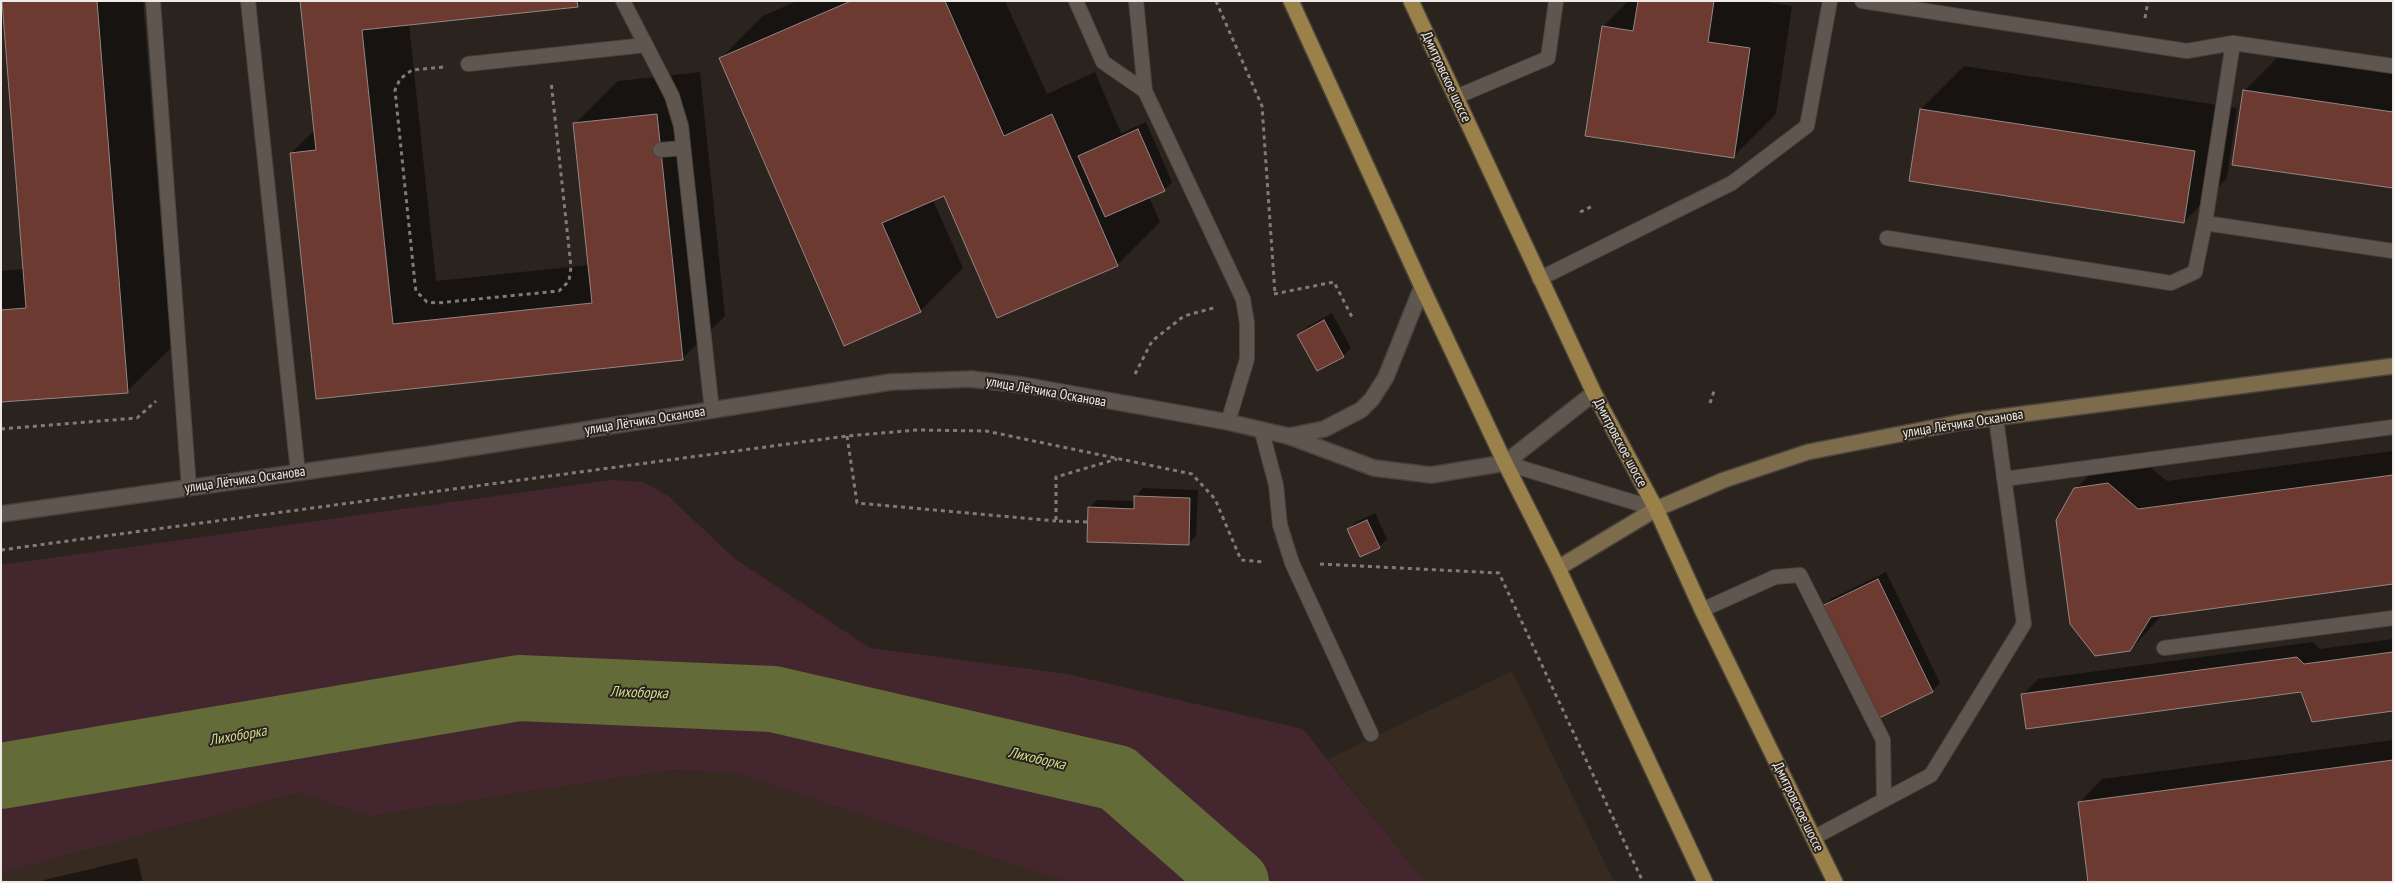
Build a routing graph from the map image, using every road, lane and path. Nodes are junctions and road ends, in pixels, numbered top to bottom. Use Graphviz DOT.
graph roads {
  1 [pos="153,1"];
  2 [pos="248,1"];
  3 [pos="624,1"];
  4 [pos="1076,1"];
  5 [pos="1136,1"];
  6 [pos="1216,1"];
  7 [pos="1291,1"];
  8 [pos="1411,1"];
  9 [pos="1556,1"];
  10 [pos="1830,1"];
  11 [pos="1862,1"];
  12 [pos="2233,43"];
  13 [pos="646,45"];
  14 [pos="548,56"];
  15 [pos="468,64"];
  16 [pos="2393,66"];
  17 [pos="1145,91"];
  18 [pos="1456,97"];
  19 [pos="684,148"];
  20 [pos="660,150"];
  21 [pos="1593,206"];
  22 [pos="1580,212"];
  23 [pos="2205,223"];
  24 [pos="1887,238"];
  25 [pos="2393,251"];
  26 [pos="1540,279"];
  27 [pos="1422,287"];
  28 [pos="1275,294"];
  29 [pos="2393,366"];
  30 [pos="1715,388"];
  31 [pos="1594,393"];
  32 [pos="161,397"];
  33 [pos="1710,403"];
  34 [pos="712,412"];
  35 [pos="1996,418"];
  36 [pos="1228,422"];
  37 [pos="2393,427"];
  38 [pos="1,429"];
  39 [pos="1262,432"];
  40 [pos="847,436"];
  41 [pos="1288,436"];
  42 [pos="1118,458"];
  43 [pos="1505,463"];
  44 [pos="298,472"];
  45 [pos="2004,479"];
  46 [pos="189,488"];
  47 [pos="1656,508"];
  48 [pos="1,514"];
  49 [pos="1056,521"];
  50 [pos="1087,522"];
  51 [pos="1,550"];
  52 [pos="1292,563"];
  53 [pos="1558,568"];
  54 [pos="1702,610"];
  55 [pos="2393,618"];
  56 [pos="2164,648"];
  57 [pos="1371,734"];
  58 [pos="1884,800"];
  59 [pos="1813,838"];
  60 [pos="1643,882"];
  61 [pos="1706,882"];
  62 [pos="1836,882"];
  1 -- 46 [label="lane"];
  2 -- 44 [label="lane"];
  3 -- 13 [label="lane"];
  4 -- 17 [label="lane"];
  5 -- 17 [label="lane"];
  6 -- 28 [label="path"];
  7 -- 27 [label="main road"];
  8 -- 18 [label="main road, Дмитровское шоссе"];
  9 -- 18 [label="lane"];
  10 -- 26 [label="lane"];
  11 -- 12 [label="lane"];
  12 -- 16 [label="lane"];
  12 -- 23 [label="lane"];
  13 -- 14 [label="lane"];
  13 -- 19 [label="lane"];
  14 -- 15 [label="lane"];
  14 -- 15 [label="path"];
  17 -- 36 [label="lane"];
  18 -- 26 [label="main road, Дмитровское шоссе"];
  19 -- 20 [label="lane"];
  19 -- 34 [label="lane"];
  21 -- 22 [label="path"];
  23 -- 24 [label="lane"];
  23 -- 25 [label="lane"];
  26 -- 31 [label="main road, Дмитровское шоссе"];
  27 -- 41 [label="street, улица Лётчика Осканова"];
  27 -- 43 [label="main road"];
  29 -- 35 [label="main road, улица Лётчика Осканова"];
  30 -- 33 [label="path"];
  31 -- 43 [label="street, улица Лётчика Осканова"];
  31 -- 47 [label="main road, Дмитровское шоссе"];
  32 -- 38 [label="path"];
  34 -- 36 [label="street, улица Лётчика Осканова"];
  34 -- 44 [label="street, улица Лётчика Осканова"];
  35 -- 45 [label="lane"];
  35 -- 47 [label="main road, улица Лётчика Осканова"];
  36 -- 39 [label="street, улица Лётчика Осканова"];
  37 -- 45 [label="lane"];
  39 -- 41 [label="street, улица Лётчика Осканова"];
  39 -- 52 [label="lane"];
  40 -- 42 [label="path"];
  40 -- 49 [label="path"];
  40 -- 51 [label="path"];
  41 -- 43 [label="street, улица Лётчика Осканова"];
  42 -- 49 [label="path"];
  42 -- 52 [label="path"];
  43 -- 47 [label="lane"];
  43 -- 53 [label="main road"];
  44 -- 46 [label="street, улица Лётчика Осканова"];
  45 -- 58 [label="lane"];
  46 -- 48 [label="street, улица Лётчика Осканова"];
  47 -- 53 [label="main road, улица Лётчика Осканова"];
  47 -- 54 [label="main road, Дмитровское шоссе"];
  49 -- 50 [label="path"];
  52 -- 57 [label="lane"];
  52 -- 60 [label="path"];
  53 -- 61 [label="main road"];
  54 -- 58 [label="lane"];
  54 -- 59 [label="main road, Дмитровское шоссе"];
  55 -- 56 [label="lane"];
  58 -- 59 [label="lane"];
  59 -- 62 [label="main road, Дмитровское шоссе"];
}
